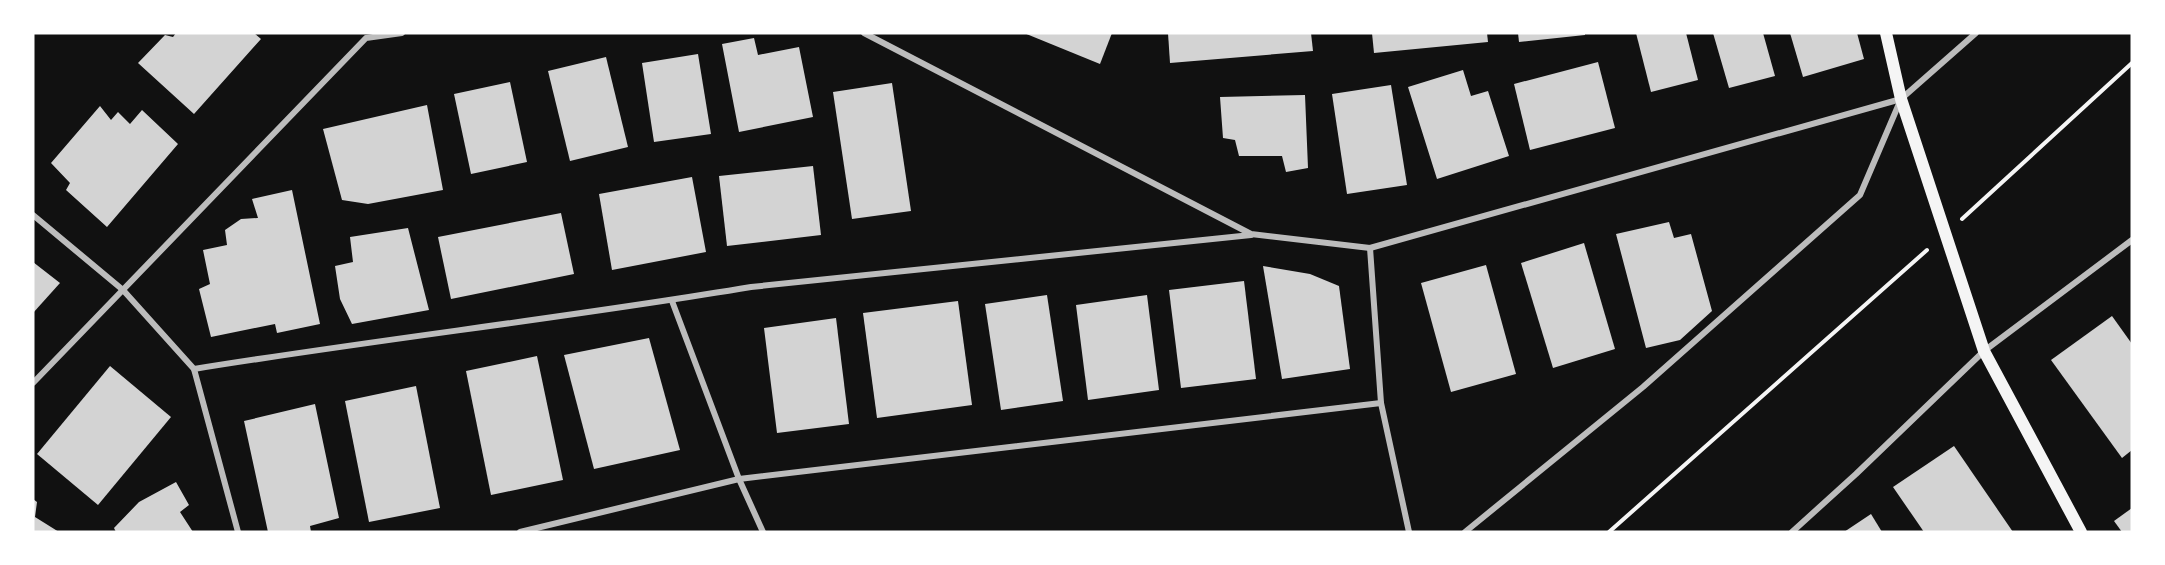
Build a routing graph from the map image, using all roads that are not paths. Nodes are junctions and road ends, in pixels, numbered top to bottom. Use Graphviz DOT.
graph roads {
  1 [pos="402,33"];
  2 [pos="864,33"];
  3 [pos="1886,33"];
  4 [pos="1976,33"];
  5 [pos="365,36"];
  6 [pos="1901,99"];
  7 [pos="33,215"];
  8 [pos="1251,234"];
  9 [pos="2132,240"];
  10 [pos="1370,248"];
  11 [pos="123,290"];
  12 [pos="672,301"];
  13 [pos="1984,351"];
  14 [pos="194,369"];
  15 [pos="33,383"];
  16 [pos="1381,403"];
  17 [pos="739,479"];
  18 [pos="238,532"];
  19 [pos="520,532"];
  20 [pos="763,532"];
  21 [pos="1409,532"];
  22 [pos="1465,532"];
  23 [pos="1792,532"];
  24 [pos="2081,532"];
  1 -- 5 [label="street"];
  2 -- 8 [label="street"];
  3 -- 6 [label="main road"];
  4 -- 6 [label="street"];
  5 -- 11 [label="street"];
  6 -- 10 [label="street"];
  6 -- 13 [label="main road"];
  6 -- 22 [label="street"];
  7 -- 11 [label="street"];
  8 -- 10 [label="street"];
  8 -- 12 [label="street"];
  9 -- 13 [label="street"];
  10 -- 16 [label="street"];
  11 -- 14 [label="street"];
  11 -- 15 [label="street"];
  12 -- 14 [label="street"];
  12 -- 17 [label="street"];
  13 -- 23 [label="street"];
  13 -- 24 [label="main road"];
  14 -- 18 [label="street"];
  16 -- 17 [label="street"];
  16 -- 21 [label="street"];
  17 -- 19 [label="street"];
  17 -- 20 [label="street"];
}
